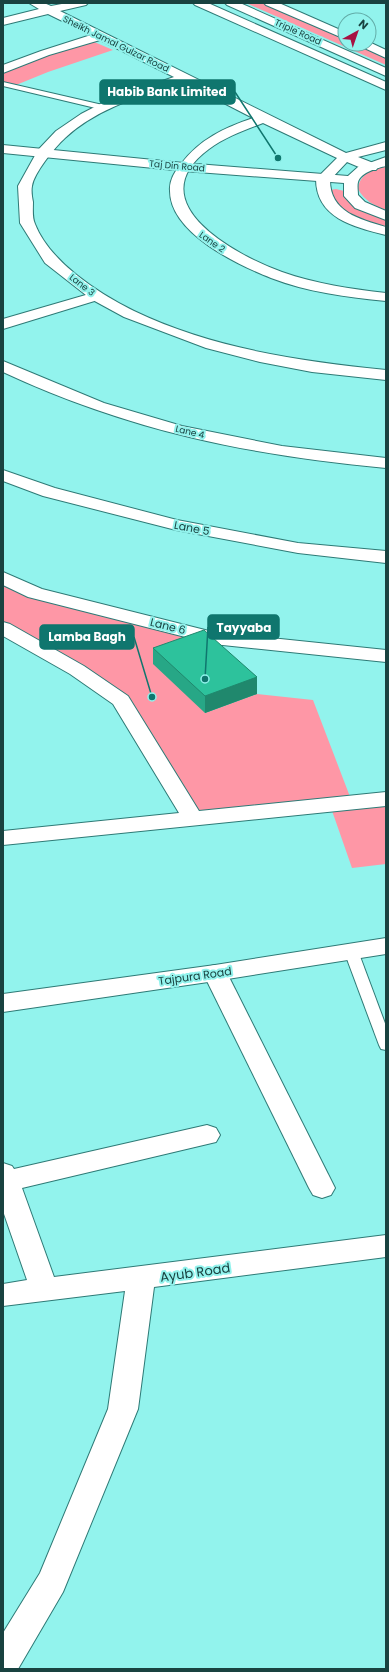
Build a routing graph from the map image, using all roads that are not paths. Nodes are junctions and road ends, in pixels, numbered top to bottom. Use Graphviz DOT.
graph roads {
  1 [pos="35,3"];
  2 [pos="82,3"];
  3 [pos="199,3"];
  4 [pos="231,3"];
  5 [pos="270,3"];
  6 [pos="48,11"];
  7 [pos="3,22"];
  8 [pos="337,32"];
  9 [pos="101,36"];
  10 [pos="3,69"];
  11 [pos="386,72"];
  12 [pos="184,78"];
  13 [pos="3,84"];
  14 [pos="386,86"];
  15 [pos="104,108"];
  16 [pos="264,118"];
  17 [pos="386,146"];
  18 [pos="3,149"];
  19 [pos="43,153"];
  20 [pos="345,157"];
  21 [pos="386,161"];
  22 [pos="184,167"];
  23 [pos="371,167"];
  24 [pos="322,179"];
  25 [pos="352,180"];
  26 [pos="386,216"];
  27 [pos="386,231"];
  28 [pos="96,296"];
  29 [pos="386,297"];
  30 [pos="3,324"];
  31 [pos="3,366"];
  32 [pos="386,375"];
  33 [pos="386,463"];
  34 [pos="3,475"];
  35 [pos="386,557"];
  36 [pos="3,578"];
  37 [pos="3,628"];
  38 [pos="386,656"];
  39 [pos="386,799"];
  40 [pos="193,819"];
  41 [pos="3,838"];
  42 [pos="386,946"];
  43 [pos="351,951"];
  44 [pos="216,973"];
  45 [pos="3,1003"];
  46 [pos="386,1045"];
  47 [pos="206,1135"];
  48 [pos="4,1178"];
  49 [pos="322,1188"];
  50 [pos="386,1246"];
  51 [pos="141,1279"];
  52 [pos="45,1291"];
  53 [pos="3,1296"];
  54 [pos="3,1663"];
  1 -- 6 [label="street, Sheikh Jamal Gulzar Road"];
  2 -- 6 [label="street"];
  3 -- 14 [label="street"];
  4 -- 11 [label="street, Triple Road"];
  5 -- 8 [label="street"];
  6 -- 7 [label="street"];
  6 -- 9 [label="street, Sheikh Jamal Gulzar Road"];
  9 -- 10 [label="street"];
  9 -- 12 [label="street, Sheikh Jamal Gulzar Road"];
  12 -- 15 [label="street, Lane 3"];
  12 -- 16 [label="street, Sheikh Jamal Gulzar Road"];
  13 -- 15 [label="lane"];
  15 -- 19 [label="street, Lane 3"];
  16 -- 20 [label="street, Sheikh Jamal Gulzar Road"];
  16 -- 22 [label="street, Lane 2"];
  17 -- 20 [label="street"];
  18 -- 19 [label="street, Taj Din Road"];
  19 -- 22 [label="street, Taj Din Road"];
  19 -- 28 [label="street, Lane 3"];
  20 -- 23 [label="street, Sheikh Jamal Gulzar Road"];
  20 -- 24 [label="street"];
  21 -- 23 [label="street"];
  22 -- 24 [label="street, Taj Din Road"];
  22 -- 29 [label="street, Lane 2"];
  23 -- 25 [label="street"];
  24 -- 25 [label="street, Taj Din Road"];
  24 -- 27 [label="street"];
  25 -- 26 [label="street"];
  28 -- 30 [label="street"];
  28 -- 32 [label="street, Lane 3"];
  31 -- 33 [label="street, Lane 4"];
  34 -- 35 [label="street, Lane 5"];
  36 -- 38 [label="street, Lane 6"];
  37 -- 40 [label="street"];
  39 -- 40 [label="street"];
  40 -- 41 [label="street"];
  42 -- 43 [label="street, Tajpura Road"];
  43 -- 44 [label="street, Tajpura Road"];
  43 -- 46 [label="lane"];
  44 -- 45 [label="street, Tajpura Road"];
  44 -- 49 [label="street"];
  47 -- 48 [label="street"];
  48 -- 52 [label="street"];
  50 -- 51 [label="street, Ayub Road"];
  51 -- 52 [label="street, Ayub Road"];
  51 -- 54 [label="street"];
  52 -- 53 [label="street, Ayub Road"];
}
